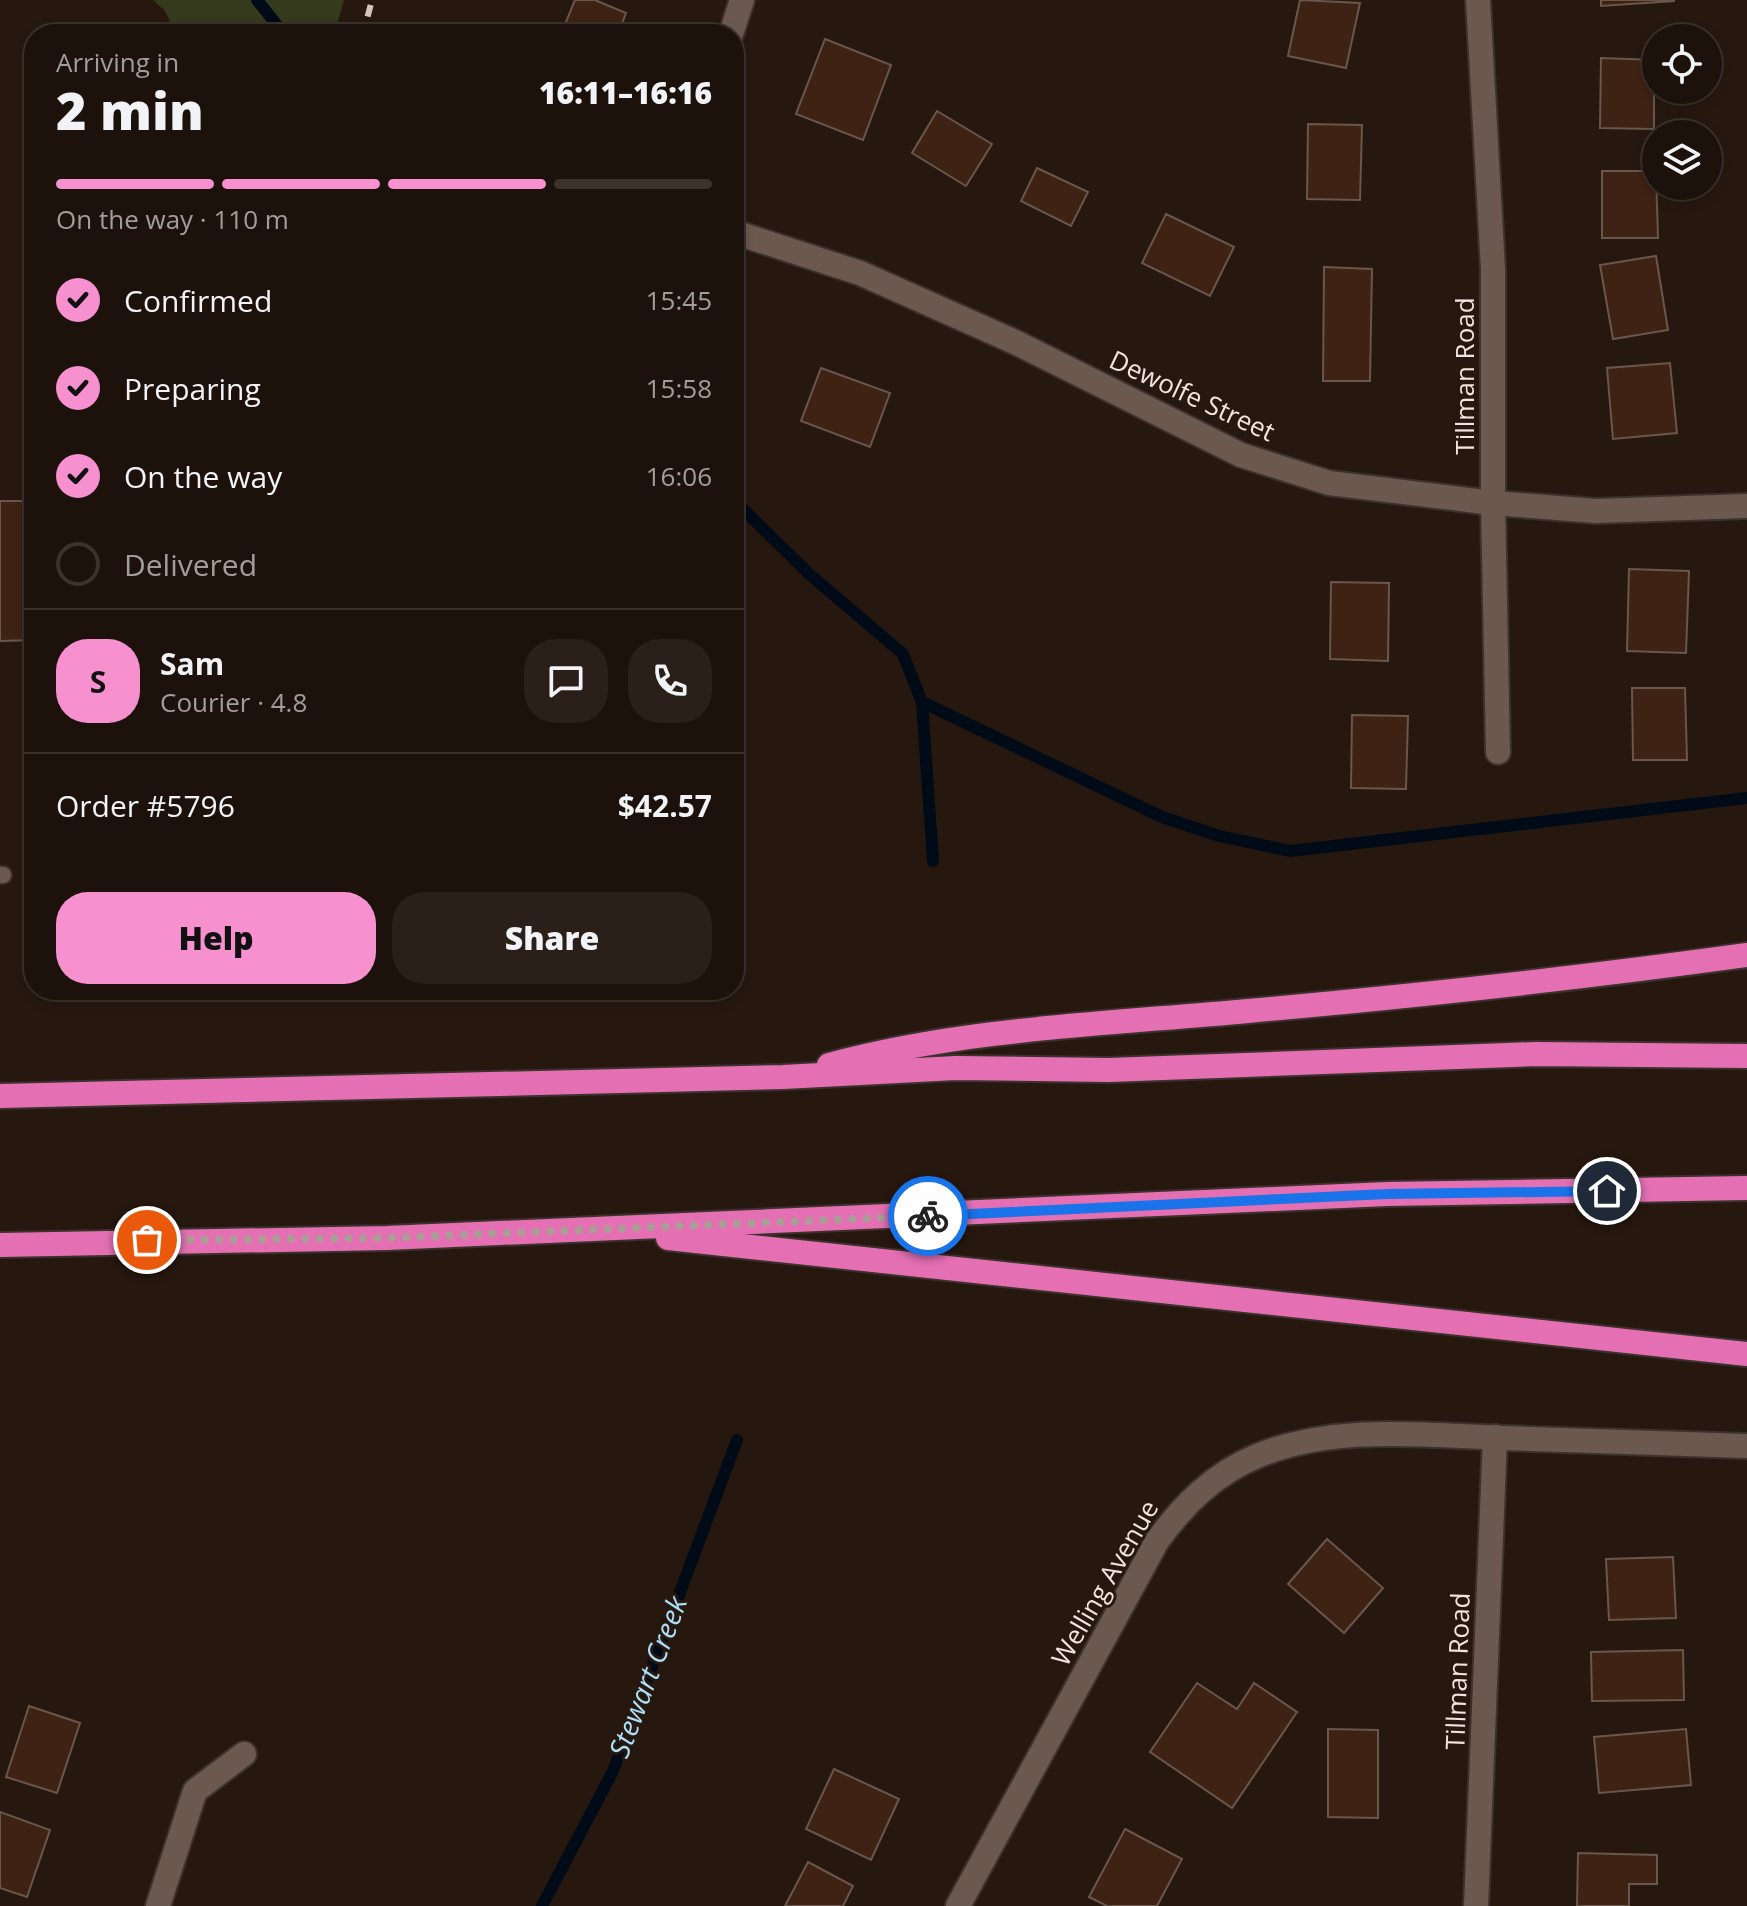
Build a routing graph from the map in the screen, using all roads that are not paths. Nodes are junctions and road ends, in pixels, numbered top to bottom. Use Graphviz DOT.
graph roads {
  1 [pos="742,0"];
  2 [pos="1478,0"];
  3 [pos="734,24"];
  4 [pos="744,236"];
  5 [pos="1493,503"];
  6 [pos="1747,506"];
  7 [pos="1498,752"];
  8 [pos="1747,955"];
  9 [pos="1747,1056"];
  10 [pos="783,1077"];
  11 [pos="0,1096"];
  12 [pos="1747,1188"];
  13 [pos="574,1230"];
  14 [pos="0,1245"];
  15 [pos="1747,1354"];
  16 [pos="1495,1437"];
  17 [pos="1747,1446"];
  18 [pos="244,1754"];
  19 [pos="158,1906"];
  20 [pos="958,1906"];
  21 [pos="1476,1906"];
  1 -- 3 [label="street"];
  2 -- 5 [label="street, Tillman Road"];
  4 -- 5 [label="street, Dewolfe Street"];
  5 -- 6 [label="street, Dewolfe Street"];
  5 -- 7 [label="street, Tillman Road"];
  8 -- 10 [label="highway"];
  9 -- 10 [label="highway"];
  10 -- 11 [label="highway"];
  12 -- 13 [label="highway"];
  13 -- 14 [label="highway"];
  13 -- 15 [label="highway"];
  16 -- 17 [label="street, Welling Avenue"];
  16 -- 20 [label="street, Welling Avenue"];
  16 -- 21 [label="street, Tillman Road"];
  18 -- 19 [label="street"];
}
